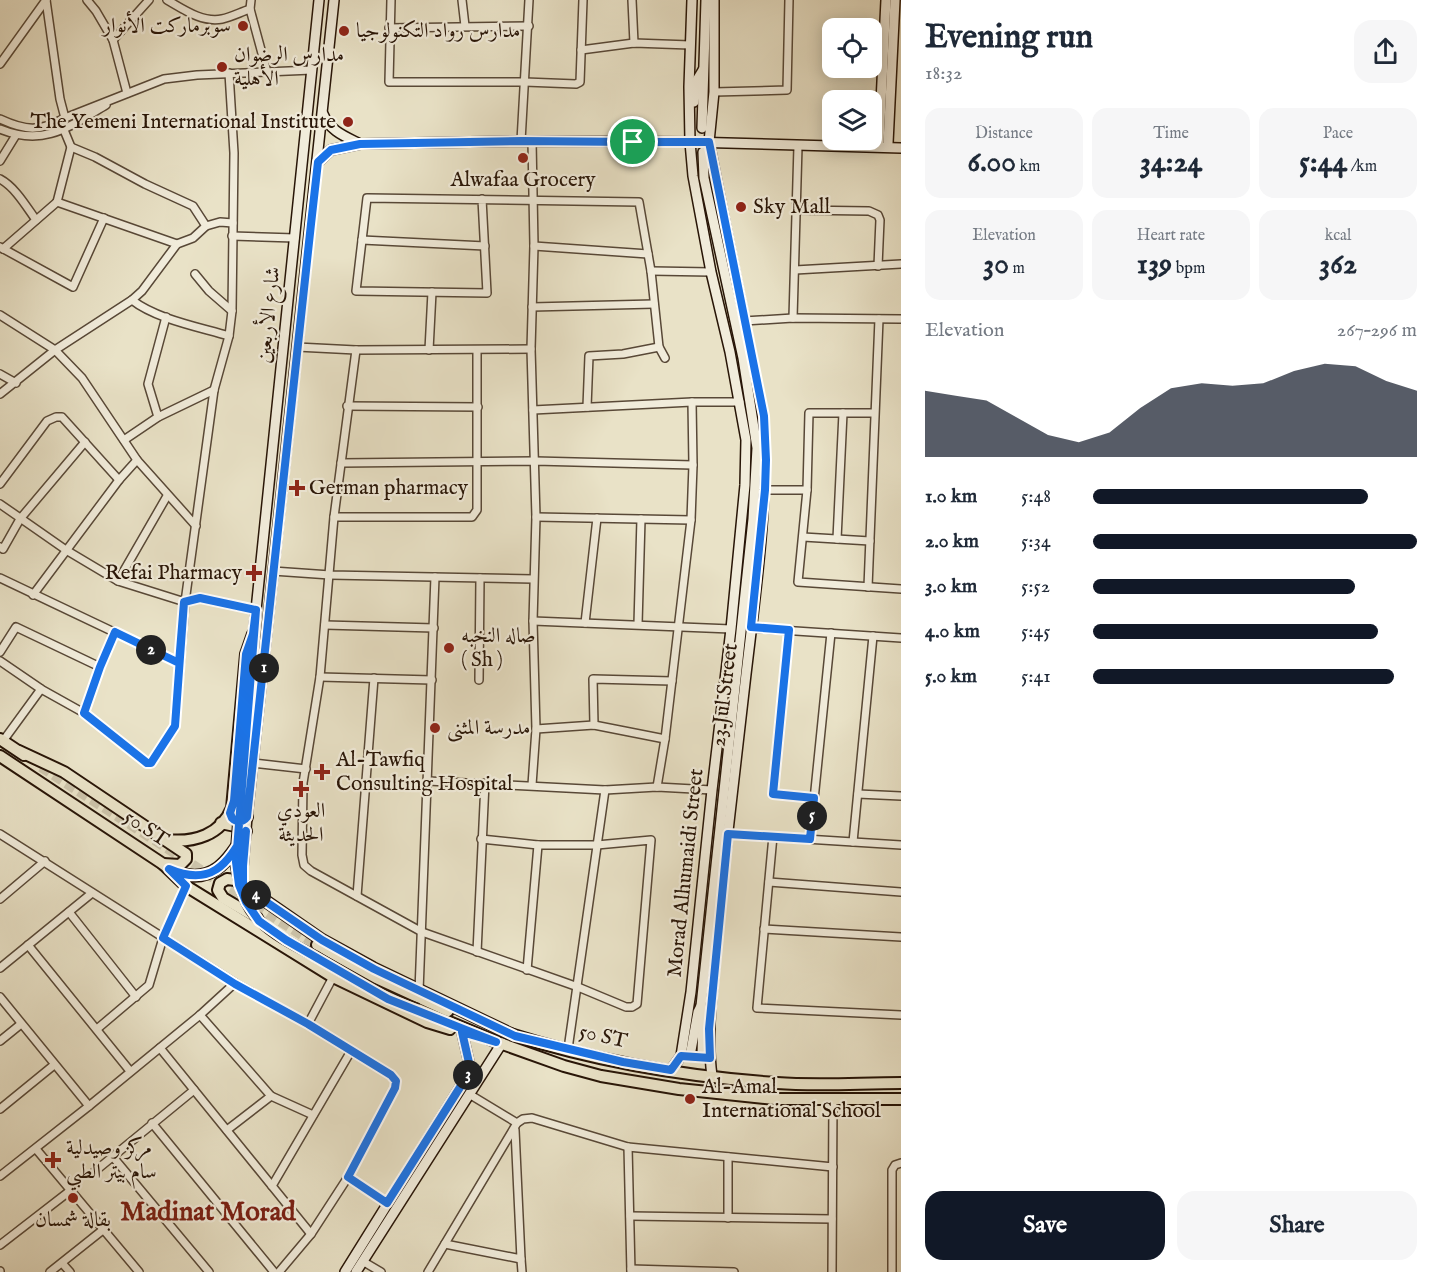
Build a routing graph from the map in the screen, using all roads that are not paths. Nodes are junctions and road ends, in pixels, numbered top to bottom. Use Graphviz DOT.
graph roads {
  1 [pos="46,0"];
  2 [pos="87,0"];
  3 [pos="149,0"];
  4 [pos="167,0"];
  5 [pos="251,0"];
  6 [pos="319,0"];
  7 [pos="334,0"];
  8 [pos="391,0"];
  9 [pos="462,0"];
  10 [pos="529,0"];
  11 [pos="583,0"];
  12 [pos="632,0"];
  13 [pos="692,0"];
  14 [pos="706,0"];
  15 [pos="714,0"];
  16 [pos="789,0"];
  17 [pos="886,0"];
  18 [pos="895,0"];
  19 [pos="250,9"];
  20 [pos="465,26"];
  21 [pos="529,26"];
  22 [pos="389,28"];
  23 [pos="113,40"];
  24 [pos="634,43"];
  25 [pos="690,45"];
  26 [pos="890,46"];
  27 [pos="581,50"];
  28 [pos="0,64"];
  29 [pos="704,68"];
  30 [pos="312,70"];
  31 [pos="267,72"];
  32 [pos="229,74"];
  33 [pos="525,82"];
  34 [pos="714,92"];
  35 [pos="127,93"];
  36 [pos="323,113"];
  37 [pos="65,118"];
  38 [pos="0,120"];
  39 [pos="689,122"];
  40 [pos="706,126"];
  41 [pos="0,129"];
  42 [pos="64,130"];
  43 [pos="16,135"];
  44 [pos="522,141"];
  45 [pos="532,141"];
  46 [pos="690,142"];
  47 [pos="709,142"];
  48 [pos="736,142"];
  49 [pos="884,143"];
  50 [pos="901,143"];
  51 [pos="360,144"];
  52 [pos="798,146"];
  53 [pos="71,147"];
  54 [pos="901,148"];
  55 [pos="703,152"];
  56 [pos="0,161"];
  57 [pos="318,162"];
  58 [pos="713,172"];
  59 [pos="693,176"];
  60 [pos="0,180"];
  61 [pos="482,199"];
  62 [pos="534,200"];
  63 [pos="57,202"];
  64 [pos="796,210"];
  65 [pos="104,218"];
  66 [pos="36,220"];
  67 [pos="232,223"];
  68 [pos="206,226"];
  69 [pos="232,236"];
  70 [pos="715,237"];
  71 [pos="295,238"];
  72 [pos="362,240"];
  73 [pos="177,244"];
  74 [pos="485,246"];
  75 [pos="534,246"];
  76 [pos="1,248"];
  77 [pos="648,254"];
  78 [pos="901,264"];
  79 [pos="878,266"];
  80 [pos="795,270"];
  81 [pos="651,271"];
  82 [pos="711,272"];
  83 [pos="195,274"];
  84 [pos="432,292"];
  85 [pos="132,300"];
  86 [pos="654,304"];
  87 [pos="532,307"];
  88 [pos="232,310"];
  89 [pos="0,315"];
  90 [pos="166,317"];
  91 [pos="793,318"];
  92 [pos="879,319"];
  93 [pos="901,319"];
  94 [pos="744,321"];
  95 [pos="228,336"];
  96 [pos="297,347"];
  97 [pos="659,347"];
  98 [pos="531,349"];
  99 [pos="55,350"];
  100 [pos="356,350"];
  101 [pos="429,350"];
  102 [pos="477,351"];
  103 [pos="665,358"];
  104 [pos="753,360"];
  105 [pos="0,374"];
  106 [pos="15,384"];
  107 [pos="214,390"];
  108 [pos="0,394"];
  109 [pos="692,402"];
  110 [pos="740,402"];
  111 [pos="347,406"];
  112 [pos="478,407"];
  113 [pos="588,407"];
  114 [pos="533,410"];
  115 [pos="752,410"];
  116 [pos="843,413"];
  117 [pos="874,413"];
  118 [pos="158,417"];
  119 [pos="124,440"];
  120 [pos="85,442"];
  121 [pos="757,447"];
  122 [pos="137,460"];
  123 [pos="341,462"];
  124 [pos="478,462"];
  125 [pos="535,462"];
  126 [pos="693,465"];
  127 [pos="119,480"];
  128 [pos="745,480"];
  129 [pos="0,484"];
  130 [pos="765,490"];
  131 [pos="807,490"];
  132 [pos="168,496"];
  133 [pos="0,504"];
  134 [pos="334,517"];
  135 [pos="536,517"];
  136 [pos="597,518"];
  137 [pos="20,519"];
  138 [pos="641,519"];
  139 [pos="691,520"];
  140 [pos="196,526"];
  141 [pos="803,537"];
  142 [pos="837,539"];
  143 [pos="870,541"];
  144 [pos="0,547"];
  145 [pos="66,550"];
  146 [pos="273,571"];
  147 [pos="330,575"];
  148 [pos="435,577"];
  149 [pos="0,578"];
  150 [pos="480,578"];
  151 [pos="533,579"];
  152 [pos="118,581"];
  153 [pos="868,587"];
  154 [pos="901,589"];
  155 [pos="33,595"];
  156 [pos="184,602"];
  157 [pos="256,610"];
  158 [pos="533,621"];
  159 [pos="585,623"];
  160 [pos="638,624"];
  161 [pos="325,625"];
  162 [pos="679,626"];
  163 [pos="751,627"];
  164 [pos="434,628"];
  165 [pos="731,629"];
  166 [pos="789,630"];
  167 [pos="115,632"];
  168 [pos="831,633"];
  169 [pos="253,634"];
  170 [pos="873,636"];
  171 [pos="901,638"];
  172 [pos="0,652"];
  173 [pos="0,660"];
  174 [pos="179,663"];
  175 [pos="100,667"];
  176 [pos="320,677"];
  177 [pos="374,678"];
  178 [pos="432,680"];
  179 [pos="479,680"];
  180 [pos="672,681"];
  181 [pos="41,689"];
  182 [pos="84,713"];
  183 [pos="594,725"];
  184 [pos="536,729"];
  185 [pos="665,739"];
  186 [pos="2,740"];
  187 [pos="729,744"];
  188 [pos="19,751"];
  189 [pos="0,756"];
  190 [pos="254,763"];
  191 [pos="41,767"];
  192 [pos="716,767"];
  193 [pos="306,769"];
  194 [pos="428,781"];
  195 [pos="485,783"];
  196 [pos="532,785"];
  197 [pos="657,787"];
  198 [pos="712,789"];
  199 [pos="605,790"];
  200 [pos="858,794"];
  201 [pos="901,796"];
  202 [pos="814,798"];
  203 [pos="230,813"];
  204 [pos="247,817"];
  205 [pos="221,823"];
  206 [pos="246,831"];
  207 [pos="0,834"];
  208 [pos="728,834"];
  209 [pos="773,836"];
  210 [pos="481,839"];
  211 [pos="810,839"];
  212 [pos="167,840"];
  213 [pos="853,842"];
  214 [pos="538,845"];
  215 [pos="597,845"];
  216 [pos="901,845"];
  217 [pos="45,861"];
  218 [pos="166,867"];
  219 [pos="769,882"];
  220 [pos="186,886"];
  221 [pos="901,892"];
  222 [pos="92,893"];
  223 [pos="252,893"];
  224 [pos="357,896"];
  225 [pos="0,899"];
  226 [pos="69,912"];
  227 [pos="764,928"];
  228 [pos="422,932"];
  229 [pos="901,937"];
  230 [pos="163,938"];
  231 [pos="28,945"];
  232 [pos="317,945"];
  233 [pos="477,952"];
  234 [pos="0,968"];
  235 [pos="527,969"];
  236 [pos="333,977"];
  237 [pos="235,984"];
  238 [pos="578,987"];
  239 [pos="419,991"];
  240 [pos="136,997"];
  241 [pos="0,998"];
  242 [pos="701,1006"];
  243 [pos="418,1009"];
  244 [pos="200,1015"];
  245 [pos="901,1015"];
  246 [pos="21,1024"];
  247 [pos="308,1024"];
  248 [pos="97,1029"];
  249 [pos="462,1032"];
  250 [pos="515,1036"];
  251 [pos="0,1041"];
  252 [pos="499,1042"];
  253 [pos="160,1048"];
  254 [pos="568,1049"];
  255 [pos="351,1051"];
  256 [pos="685,1056"];
  257 [pos="706,1057"];
  258 [pos="54,1065"];
  259 [pos="671,1070"];
  260 [pos="130,1071"];
  261 [pos="712,1076"];
  262 [pos="876,1083"];
  263 [pos="901,1083"];
  264 [pos="842,1084"];
  265 [pos="194,1090"];
  266 [pos="469,1094"];
  267 [pos="271,1096"];
  268 [pos="901,1099"];
  269 [pos="838,1100"];
  270 [pos="877,1100"];
  271 [pos="89,1106"];
  272 [pos="0,1110"];
  273 [pos="313,1115"];
  274 [pos="152,1123"];
  275 [pos="516,1126"];
  276 [pos="227,1130"];
  277 [pos="628,1147"];
  278 [pos="36,1149"];
  279 [pos="113,1157"];
  280 [pos="728,1157"];
  281 [pos="901,1163"];
  282 [pos="833,1167"];
  283 [pos="94,1172"];
  284 [pos="0,1176"];
  285 [pos="348,1177"];
  286 [pos="272,1186"];
  287 [pos="71,1190"];
  288 [pos="387,1203"];
  289 [pos="630,1216"];
  290 [pos="728,1218"];
  291 [pos="832,1219"];
  292 [pos="104,1229"];
  293 [pos="311,1234"];
  294 [pos="445,1244"];
  295 [pos="0,1245"];
  296 [pos="522,1260"];
  297 [pos="364,1262"];
  298 [pos="62,1263"];
  299 [pos="631,1271"];
  300 [pos="50,1272"];
  301 [pos="70,1272"];
  302 [pos="139,1272"];
  303 [pos="209,1272"];
  304 [pos="274,1272"];
  305 [pos="279,1272"];
  306 [pos="345,1272"];
  307 [pos="356,1272"];
  308 [pos="381,1272"];
  309 [pos="428,1272"];
  310 [pos="522,1272"];
  311 [pos="734,1272"];
  312 [pos="832,1272"];
  313 [pos="892,1272"];
  1 -- 28 [label="street"];
  1 -- 37 [label="street"];
  2 -- 23 [label="street"];
  3 -- 23 [label="street"];
  4 -- 19 [label="street"];
  5 -- 19 [label="street"];
  6 -- 30 [label="street, شارع الأربعين"];
  7 -- 36 [label="street, شارع الأربعين"];
  8 -- 22 [label="street"];
  9 -- 20 [label="street"];
  10 -- 21 [label="street"];
  11 -- 27 [label="street"];
  12 -- 24 [label="street"];
  13 -- 25 [label="street"];
  14 -- 29 [label="street"];
  15 -- 34 [label="street, 23 Jul Street"];
  16 -- 34 [label="street"];
  17 -- 26 [label="street"];
  18 -- 26 [label="street"];
  19 -- 31 [label="street"];
  20 -- 21 [label="street"];
  20 -- 22 [label="street"];
  21 -- 33 [label="street"];
  22 -- 33 [label="street"];
  23 -- 35 [label="street"];
  24 -- 25 [label="street"];
  24 -- 27 [label="street"];
  25 -- 39 [label="street"];
  26 -- 49 [label="street"];
  27 -- 33 [label="street"];
  29 -- 39 [label="street"];
  29 -- 40 [label="street"];
  30 -- 31 [label="street"];
  30 -- 71 [label="street, شارع الأربعين"];
  31 -- 32 [label="street"];
  32 -- 35 [label="street"];
  32 -- 67 [label="street"];
  33 -- 44 [label="street"];
  34 -- 40 [label="street, 23 Jul Street"];
  35 -- 37 [label="street"];
  35 -- 42 [label="street"];
  36 -- 51 [label="street"];
  36 -- 57 [label="street, شارع الأربعين"];
  37 -- 38 [label="street"];
  39 -- 46 [label="street"];
  40 -- 47 [label="street, 23 Jul Street"];
  41 -- 43 [label="street"];
  42 -- 43 [label="street"];
  42 -- 53 [label="street"];
  43 -- 56 [label="street"];
  44 -- 45 [label="street"];
  44 -- 51 [label="street"];
  45 -- 46 [label="street"];
  45 -- 62 [label="street"];
  46 -- 47 [label="street"];
  46 -- 59 [label="street, Morad Alhumaidi Street"];
  47 -- 48 [label="street"];
  47 -- 58 [label="street, 23 Jul Street"];
  48 -- 49 [label="street"];
  48 -- 52 [label="street"];
  49 -- 50 [label="street"];
  51 -- 57 [label="street"];
  52 -- 54 [label="street"];
  52 -- 64 [label="street"];
  53 -- 63 [label="street"];
  53 -- 68 [label="street"];
  55 -- 70 [label="street"];
  57 -- 96 [label="street, شارع الأربعين"];
  58 -- 70 [label="street"];
  58 -- 94 [label="street, 23 Jul Street"];
  59 -- 70 [label="street"];
  59 -- 82 [label="street, Morad Alhumaidi Street"];
  60 -- 66 [label="street"];
  61 -- 62 [label="street"];
  61 -- 72 [label="street"];
  61 -- 74 [label="street"];
  62 -- 75 [label="street"];
  62 -- 77 [label="street"];
  63 -- 65 [label="street"];
  63 -- 66 [label="street"];
  64 -- 79 [label="street"];
  64 -- 80 [label="street"];
  65 -- 73 [label="street"];
  65 -- 76 [label="street"];
  66 -- 76 [label="street"];
  67 -- 68 [label="street"];
  67 -- 69 [label="street"];
  68 -- 73 [label="street"];
  69 -- 71 [label="street"];
  69 -- 88 [label="street"];
  70 -- 115 [label="street"];
  71 -- 157 [label="street, شارع الأربعين"];
  72 -- 74 [label="street"];
  72 -- 84 [label="street"];
  73 -- 85 [label="street"];
  74 -- 84 [label="street"];
  75 -- 77 [label="street"];
  75 -- 87 [label="street"];
  77 -- 81 [label="street"];
  78 -- 79 [label="street"];
  79 -- 80 [label="street"];
  80 -- 91 [label="street"];
  81 -- 82 [label="street"];
  81 -- 86 [label="street"];
  82 -- 110 [label="street, Morad Alhumaidi Street"];
  83 -- 88 [label="street"];
  84 -- 101 [label="street"];
  85 -- 90 [label="street"];
  85 -- 99 [label="street"];
  86 -- 87 [label="street"];
  86 -- 97 [label="street"];
  87 -- 98 [label="street"];
  88 -- 95 [label="street"];
  89 -- 99 [label="street"];
  90 -- 95 [label="street"];
  90 -- 118 [label="street"];
  91 -- 92 [label="street"];
  91 -- 94 [label="street"];
  92 -- 93 [label="street"];
  92 -- 117 [label="street"];
  94 -- 104 [label="street, 23 Jul Street"];
  95 -- 107 [label="street"];
  96 -- 100 [label="street"];
  96 -- 146 [label="street, شارع الأربعين"];
  97 -- 103 [label="street"];
  97 -- 113 [label="street"];
  98 -- 102 [label="street"];
  98 -- 114 [label="street"];
  99 -- 106 [label="street"];
  99 -- 119 [label="street"];
  100 -- 101 [label="street"];
  100 -- 111 [label="street"];
  101 -- 102 [label="street"];
  102 -- 112 [label="street"];
  104 -- 115 [label="street"];
  104 -- 130 [label="street, 23 Jul Street"];
  105 -- 106 [label="street"];
  106 -- 108 [label="street"];
  107 -- 118 [label="street"];
  107 -- 140 [label="street"];
  109 -- 110 [label="street"];
  109 -- 113 [label="street"];
  109 -- 126 [label="street"];
  110 -- 128 [label="street, Morad Alhumaidi Street"];
  111 -- 112 [label="street"];
  111 -- 123 [label="street"];
  112 -- 124 [label="street"];
  113 -- 114 [label="street"];
  114 -- 125 [label="street"];
  115 -- 121 [label="street"];
  116 -- 117 [label="street"];
  116 -- 131 [label="street"];
  116 -- 142 [label="street"];
  117 -- 143 [label="street"];
  118 -- 119 [label="street"];
  119 -- 122 [label="street"];
  120 -- 127 [label="street"];
  120 -- 129 [label="street"];
  120 -- 137 [label="street"];
  121 -- 128 [label="street"];
  121 -- 187 [label="street"];
  122 -- 127 [label="street"];
  122 -- 132 [label="street"];
  123 -- 124 [label="street"];
  123 -- 134 [label="street"];
  124 -- 125 [label="street"];
  124 -- 134 [label="street"];
  125 -- 126 [label="street"];
  125 -- 135 [label="street"];
  126 -- 139 [label="street"];
  127 -- 145 [label="street"];
  128 -- 165 [label="street, Morad Alhumaidi Street"];
  130 -- 131 [label="street"];
  130 -- 163 [label="street, 23 Jul Street"];
  131 -- 141 [label="street"];
  132 -- 140 [label="street"];
  132 -- 152 [label="street"];
  133 -- 137 [label="street"];
  134 -- 147 [label="street"];
  135 -- 136 [label="street"];
  135 -- 151 [label="street"];
  136 -- 138 [label="street"];
  136 -- 159 [label="street"];
  137 -- 144 [label="street"];
  137 -- 145 [label="street"];
  138 -- 139 [label="street"];
  138 -- 160 [label="street"];
  139 -- 162 [label="street"];
  140 -- 156 [label="street"];
  141 -- 142 [label="street"];
  141 -- 153 [label="street"];
  142 -- 143 [label="street"];
  143 -- 153 [label="street"];
  145 -- 152 [label="street"];
  145 -- 155 [label="street"];
  146 -- 147 [label="street"];
  146 -- 190 [label="street, شارع الأربعين"];
  147 -- 148 [label="street"];
  147 -- 161 [label="street"];
  148 -- 150 [label="street"];
  148 -- 164 [label="street"];
  149 -- 155 [label="street"];
  150 -- 151 [label="street"];
  150 -- 179 [label="street"];
  151 -- 158 [label="street"];
  152 -- 156 [label="street"];
  153 -- 154 [label="street"];
  155 -- 167 [label="street"];
  156 -- 157 [label="street"];
  156 -- 174 [label="street"];
  157 -- 169 [label="street, شارع الأربعين"];
  158 -- 159 [label="street"];
  158 -- 184 [label="street"];
  159 -- 160 [label="street"];
  160 -- 162 [label="street"];
  161 -- 164 [label="street"];
  161 -- 176 [label="street"];
  162 -- 165 [label="street"];
  162 -- 180 [label="street"];
  163 -- 166 [label="street"];
  163 -- 208 [label="street, 23 Jul Street"];
  164 -- 178 [label="street"];
  165 -- 192 [label="street, Morad Alhumaidi Street"];
  166 -- 168 [label="street"];
  166 -- 202 [label="street"];
  167 -- 174 [label="street"];
  167 -- 175 [label="street"];
  168 -- 170 [label="street"];
  168 -- 202 [label="street"];
  169 -- 203 [label="main road"];
  169 -- 243 [label="street, شارع الأربعين, bridge"];
  170 -- 171 [label="street"];
  170 -- 200 [label="street"];
  172 -- 175 [label="street"];
  173 -- 181 [label="street"];
  174 -- 182 [label="street"];
  175 -- 182 [label="street"];
  176 -- 177 [label="street"];
  176 -- 193 [label="street"];
  177 -- 178 [label="street"];
  177 -- 224 [label="street"];
  178 -- 194 [label="street"];
  180 -- 183 [label="street"];
  180 -- 185 [label="street"];
  181 -- 182 [label="street"];
  181 -- 186 [label="street"];
  183 -- 184 [label="street"];
  183 -- 185 [label="street"];
  184 -- 196 [label="street"];
  185 -- 197 [label="street"];
  186 -- 188 [label="main road"];
  187 -- 192 [label="street"];
  187 -- 242 [label="street"];
  188 -- 191 [label="main road"];
  188 -- 212 [label="main road"];
  189 -- 218 [label="main road, 50 ST"];
  190 -- 193 [label="street"];
  190 -- 204 [label="street, شارع الأربعين"];
  192 -- 198 [label="street, Morad Alhumaidi Street"];
  193 -- 224 [label="street"];
  194 -- 195 [label="street"];
  194 -- 228 [label="street"];
  195 -- 196 [label="street"];
  195 -- 210 [label="street"];
  196 -- 199 [label="street"];
  197 -- 198 [label="street"];
  197 -- 199 [label="street"];
  198 -- 256 [label="street, Morad Alhumaidi Street"];
  199 -- 215 [label="street"];
  200 -- 201 [label="street"];
  200 -- 213 [label="street"];
  202 -- 211 [label="street"];
  203 -- 204 [label="main road"];
  203 -- 205 [label="main road"];
  204 -- 206 [label="street, شارع الأربعين"];
  205 -- 206 [label="main road"];
  205 -- 212 [label="main road"];
  206 -- 218 [label="main road"];
  206 -- 223 [label="street, شارع الأربعين"];
  207 -- 217 [label="street"];
  208 -- 209 [label="street"];
  208 -- 257 [label="street, 23 Jul Street"];
  209 -- 211 [label="street"];
  209 -- 219 [label="street"];
  210 -- 214 [label="street"];
  210 -- 233 [label="street"];
  211 -- 213 [label="street"];
  212 -- 218 [label="main road"];
  213 -- 216 [label="street"];
  214 -- 215 [label="street"];
  214 -- 235 [label="street"];
  215 -- 238 [label="street"];
  215 -- 238 [label="street"];
  217 -- 222 [label="street"];
  217 -- 225 [label="street"];
  218 -- 220 [label="main road, 50 ST"];
  219 -- 221 [label="street"];
  219 -- 227 [label="street"];
  220 -- 230 [label="street"];
  220 -- 236 [label="main road, 50 ST"];
  222 -- 226 [label="street"];
  222 -- 230 [label="street"];
  223 -- 239 [label="main road"];
  223 -- 243 [label="main road, 50 ST"];
  224 -- 228 [label="street"];
  226 -- 231 [label="street"];
  226 -- 240 [label="street"];
  227 -- 229 [label="street"];
  227 -- 245 [label="street"];
  228 -- 233 [label="street"];
  228 -- 239 [label="street"];
  230 -- 237 [label="street"];
  230 -- 240 [label="street"];
  231 -- 234 [label="street"];
  231 -- 248 [label="street"];
  232 -- 250 [label="main road, 50 ST"];
  233 -- 235 [label="street"];
  235 -- 238 [label="street"];
  236 -- 247 [label="street"];
  236 -- 249 [label="main road, 50 ST"];
  237 -- 244 [label="street"];
  237 -- 247 [label="street"];
  238 -- 254 [label="street"];
  239 -- 250 [label="main road"];
  240 -- 248 [label="street"];
  241 -- 246 [label="street"];
  242 -- 256 [label="street"];
  242 -- 257 [label="street"];
  243 -- 252 [label="main road, 50 ST"];
  244 -- 253 [label="street"];
  244 -- 267 [label="street"];
  246 -- 251 [label="street"];
  246 -- 258 [label="street"];
  247 -- 255 [label="street"];
  248 -- 260 [label="street"];
  249 -- 252 [label="main road, 50 ST"];
  249 -- 288 [label="street"];
  250 -- 254 [label="main road, 50 ST"];
  252 -- 266 [label="street"];
  252 -- 269 [label="main road, 50 ST"];
  253 -- 260 [label="street"];
  253 -- 265 [label="street"];
  254 -- 259 [label="main road, 50 ST"];
  255 -- 273 [label="street"];
  255 -- 285 [label="street"];
  256 -- 257 [label="street"];
  256 -- 259 [label="street, Morad Alhumaidi Street"];
  257 -- 261 [label="street, 23 Jul Street"];
  258 -- 271 [label="street"];
  258 -- 272 [label="street"];
  259 -- 261 [label="main road, 50 ST"];
  260 -- 271 [label="street"];
  261 -- 264 [label="main road, 50 ST"];
  262 -- 263 [label="main road, 50 ST"];
  262 -- 264 [label="main road, 50 ST"];
  262 -- 270 [label="main road"];
  264 -- 269 [label="main road"];
  265 -- 274 [label="street"];
  265 -- 276 [label="street"];
  266 -- 275 [label="street"];
  266 -- 297 [label="street"];
  267 -- 273 [label="street"];
  267 -- 276 [label="street"];
  268 -- 270 [label="main road, 50 ST"];
  269 -- 270 [label="main road, 50 ST"];
  269 -- 282 [label="street"];
  271 -- 278 [label="street"];
  273 -- 286 [label="street"];
  274 -- 279 [label="street"];
  274 -- 304 [label="street"];
  275 -- 277 [label="street"];
  275 -- 294 [label="street"];
  275 -- 296 [label="street"];
  276 -- 286 [label="street"];
  277 -- 280 [label="street"];
  277 -- 289 [label="street"];
  278 -- 284 [label="street"];
  278 -- 287 [label="street"];
  279 -- 283 [label="street"];
  279 -- 303 [label="street"];
  280 -- 282 [label="street"];
  280 -- 290 [label="street"];
  281 -- 313 [label="street"];
  282 -- 291 [label="street"];
  285 -- 288 [label="street"];
  285 -- 293 [label="street"];
  286 -- 293 [label="street"];
  287 -- 292 [label="street"];
  287 -- 295 [label="street"];
  288 -- 306 [label="street"];
  289 -- 290 [label="street"];
  289 -- 299 [label="street"];
  290 -- 291 [label="street"];
  291 -- 312 [label="street"];
  292 -- 298 [label="street"];
  292 -- 302 [label="street"];
  293 -- 305 [label="street"];
  294 -- 296 [label="street"];
  294 -- 309 [label="street"];
  296 -- 310 [label="street"];
  297 -- 307 [label="street"];
  297 -- 308 [label="street"];
  298 -- 300 [label="street"];
  298 -- 301 [label="street"];
  299 -- 311 [label="street"];
}
